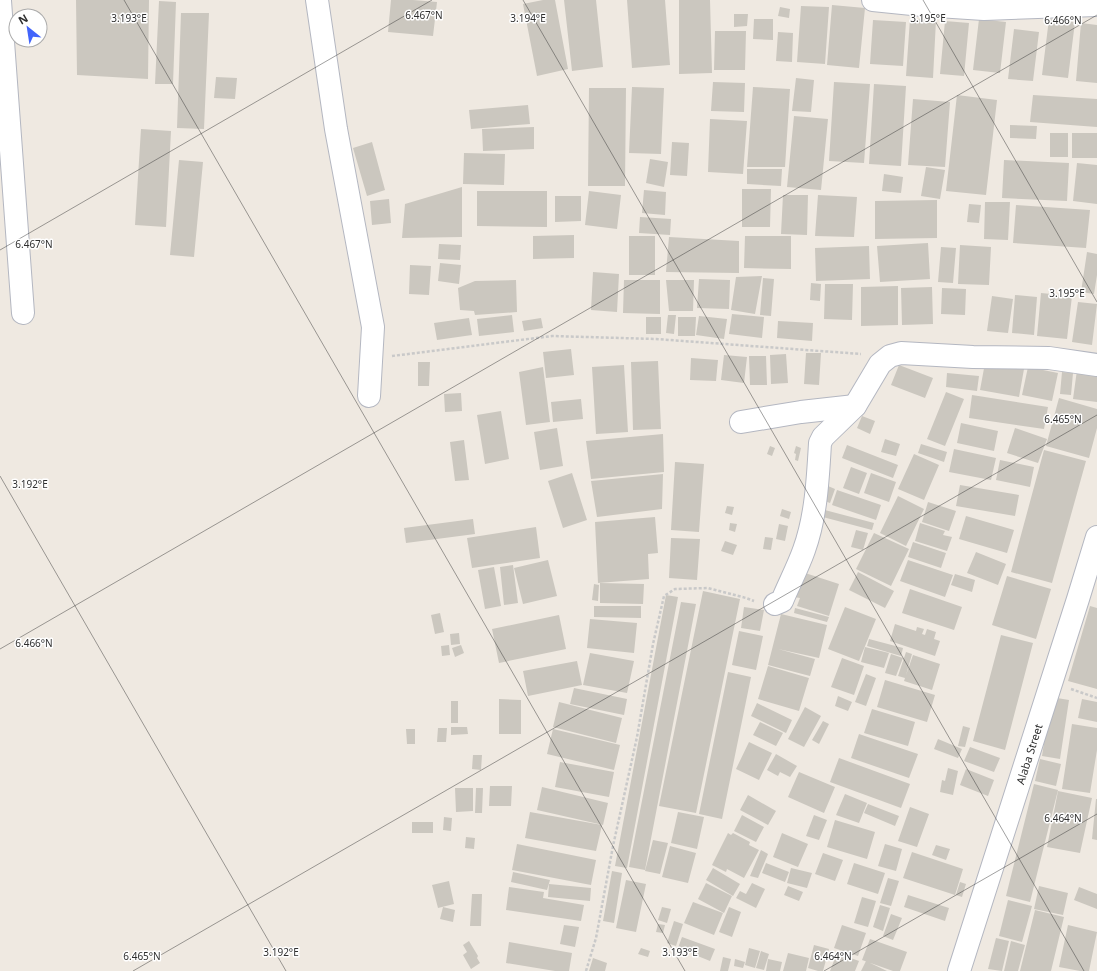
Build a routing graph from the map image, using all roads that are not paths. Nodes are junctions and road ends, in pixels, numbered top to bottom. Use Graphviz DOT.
graph roads {
  1 [pos="317,0"];
  2 [pos="873,0"];
  3 [pos="0,2"];
  4 [pos="1097,6"];
  5 [pos="23,313"];
  6 [pos="1097,365"];
  7 [pos="369,396"];
  8 [pos="855,406"];
  9 [pos="741,422"];
  10 [pos="1097,536"];
  11 [pos="775,604"];
  12 [pos="959,971"];
  1 -- 7 [label="street"];
  2 -- 4 [label="street"];
  3 -- 5 [label="street"];
  6 -- 8 [label="street"];
  8 -- 9 [label="street"];
  8 -- 11 [label="street"];
  10 -- 12 [label="street, Alaba Street"];
}
